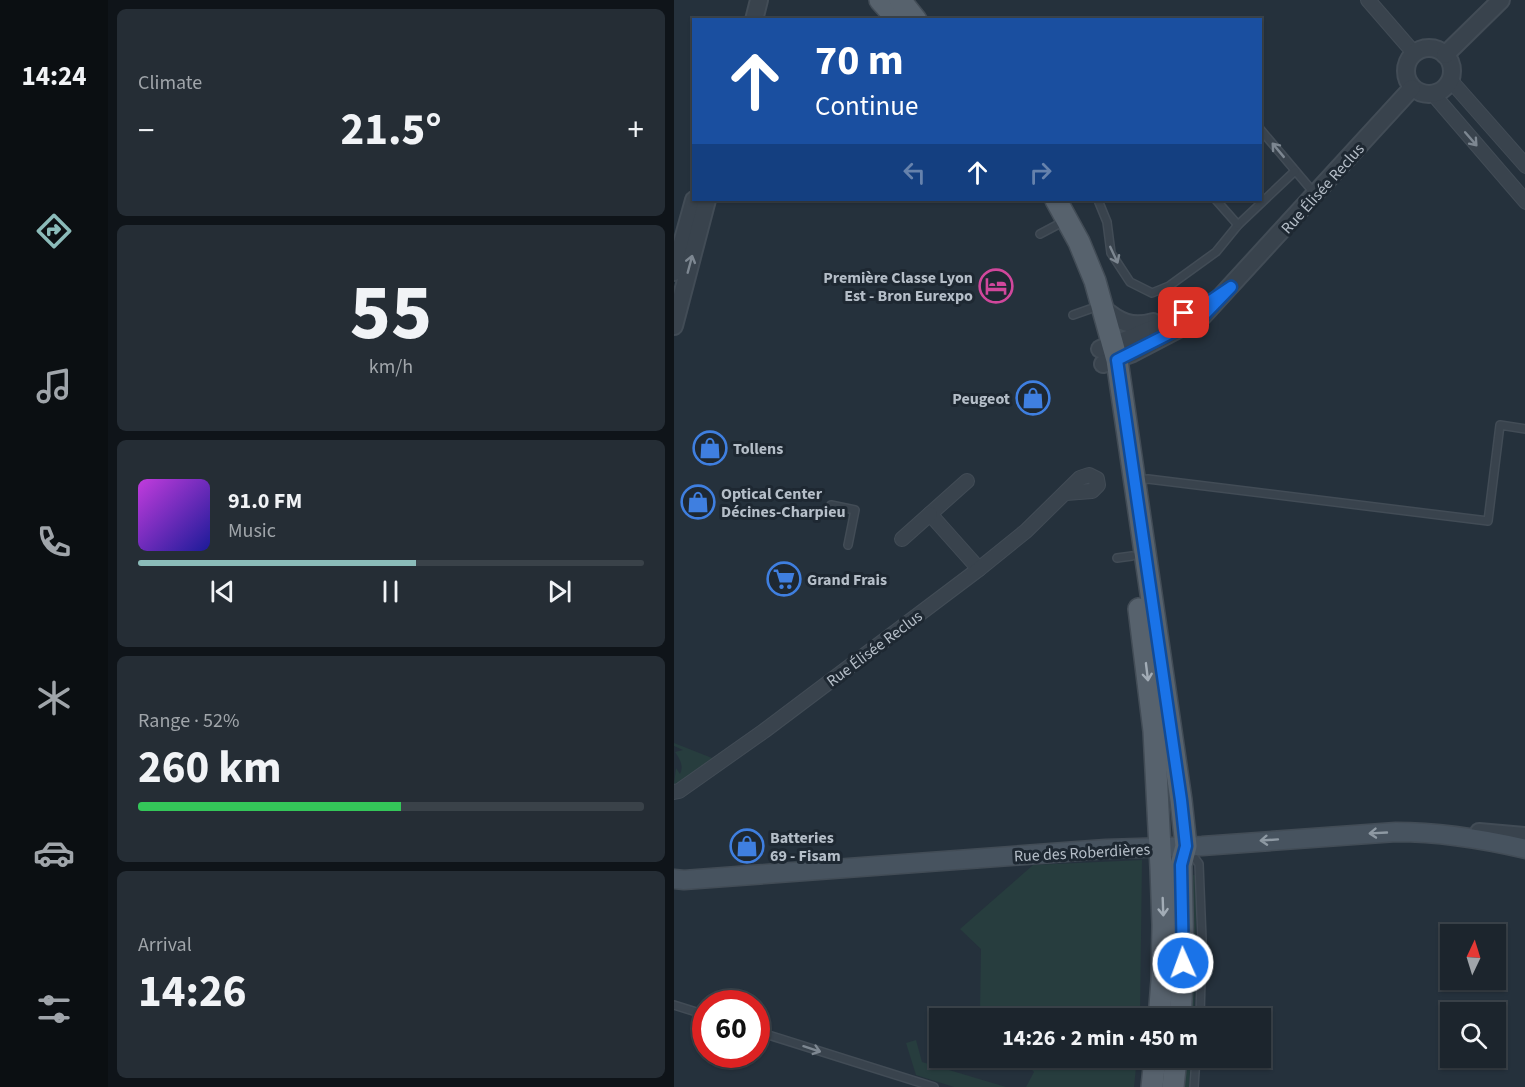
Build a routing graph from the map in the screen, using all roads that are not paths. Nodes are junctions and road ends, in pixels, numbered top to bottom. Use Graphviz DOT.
graph roads {
  1 [pos="748,0"];
  2 [pos="759,0"];
  3 [pos="881,0"];
  4 [pos="900,0"];
  5 [pos="1368,0"];
  6 [pos="1501,0"];
  7 [pos="743,18"];
  8 [pos="754,18"];
  9 [pos="896,18"];
  10 [pos="914,18"];
  11 [pos="1414,53"];
  12 [pos="1445,55"];
  13 [pos="1451,81"];
  14 [pos="1412,88"];
  15 [pos="1433,94"];
  16 [pos="1262,131"];
  17 [pos="1526,166"];
  18 [pos="1295,171"];
  19 [pos="1316,195"];
  20 [pos="694,201"];
  21 [pos="707,201"];
  22 [pos="1043,201"];
  23 [pos="1057,201"];
  24 [pos="1098,201"];
  25 [pos="1217,201"];
  26 [pos="1526,202"];
  27 [pos="1238,225"];
  28 [pos="674,272"];
  29 [pos="1231,287"];
  30 [pos="1200,308"];
  31 [pos="1089,311"];
  32 [pos="675,316"];
  33 [pos="1108,355"];
  34 [pos="1526,429"];
  35 [pos="967,481"];
  36 [pos="1134,481"];
  37 [pos="1066,493"];
  38 [pos="831,505"];
  39 [pos="930,514"];
  40 [pos="902,539"];
  41 [pos="848,545"];
  42 [pos="979,568"];
  43 [pos="674,792"];
  44 [pos="1428,832"];
  45 [pos="1526,836"];
  46 [pos="1186,846"];
  47 [pos="1160,848"];
  48 [pos="1526,849"];
  49 [pos="677,882"];
  50 [pos="674,1005"];
  51 [pos="1159,1008"];
  52 [pos="1181,1008"];
  53 [pos="1200,1008"];
  54 [pos="692,1011"];
  55 [pos="770,1035"];
  56 [pos="1154,1068"];
  57 [pos="1175,1068"];
  58 [pos="1195,1068"];
  59 [pos="934,1087"];
  60 [pos="1152,1087"];
  61 [pos="1173,1087"];
  62 [pos="1194,1087"];
  1 -- 7 [label="street"];
  2 -- 8 [label="street"];
  3 -- 9 [label="main road"];
  4 -- 10 [label="main road"];
  5 -- 11 [label="street"];
  6 -- 12 [label="street"];
  11 -- 12 [label="street"];
  11 -- 14 [label="street"];
  12 -- 13 [label="street"];
  13 -- 15 [label="street"];
  13 -- 17 [label="street"];
  14 -- 15 [label="street"];
  14 -- 19 [label="street, Rue Élisée Reclus"];
  15 -- 26 [label="street, one-way"];
  18 -- 16 [label="lane, one-way"];
  18 -- 19 [label="lane"];
  18 -- 27 [label="lane"];
  19 -- 29 [label="street, Rue Élisée Reclus"];
  20 -- 28 [label="street"];
  32 -- 21 [label="street, one-way"];
  22 -- 31 [label="main road"];
  23 -- 31 [label="main road"];
  24 -- 27 [label="lane, one-way"];
  25 -- 27 [label="lane"];
  29 -- 30 [label="street, Rue Élisée Reclus"];
  29 -- 33 [label="street, Rue Élisée Reclus"];
  30 -- 31 [label="street, Rue Élisée Reclus"];
  30 -- 33 [label="street, Rue Élisée Reclus"];
  31 -- 33 [label="main road"];
  33 -- 36 [label="main road"];
  33 -- 47 [label="main road, one-way"];
  34 -- 36 [label="lane"];
  35 -- 39 [label="street"];
  36 -- 46 [label="main road"];
  37 -- 42 [label="street, Rue Élisée Reclus"];
  38 -- 41 [label="lane"];
  39 -- 40 [label="street"];
  39 -- 42 [label="street"];
  42 -- 43 [label="street, Rue Élisée Reclus"];
  44 -- 45 [label="street, Rue des Roberdières"];
  44 -- 46 [label="main road, Rue des Roberdières, one-way"];
  44 -- 48 [label="main road"];
  46 -- 47 [label="main road, Rue des Roberdières"];
  46 -- 52 [label="main road"];
  46 -- 53 [label="lane"];
  47 -- 49 [label="main road, Rue des Roberdières"];
  47 -- 51 [label="main road, one-way"];
  50 -- 54 [label="lane"];
  55 -- 59 [label="lane, one-way"];
  56 -- 60 [label="main road"];
  57 -- 61 [label="main road"];
  58 -- 62 [label="lane"];
}
